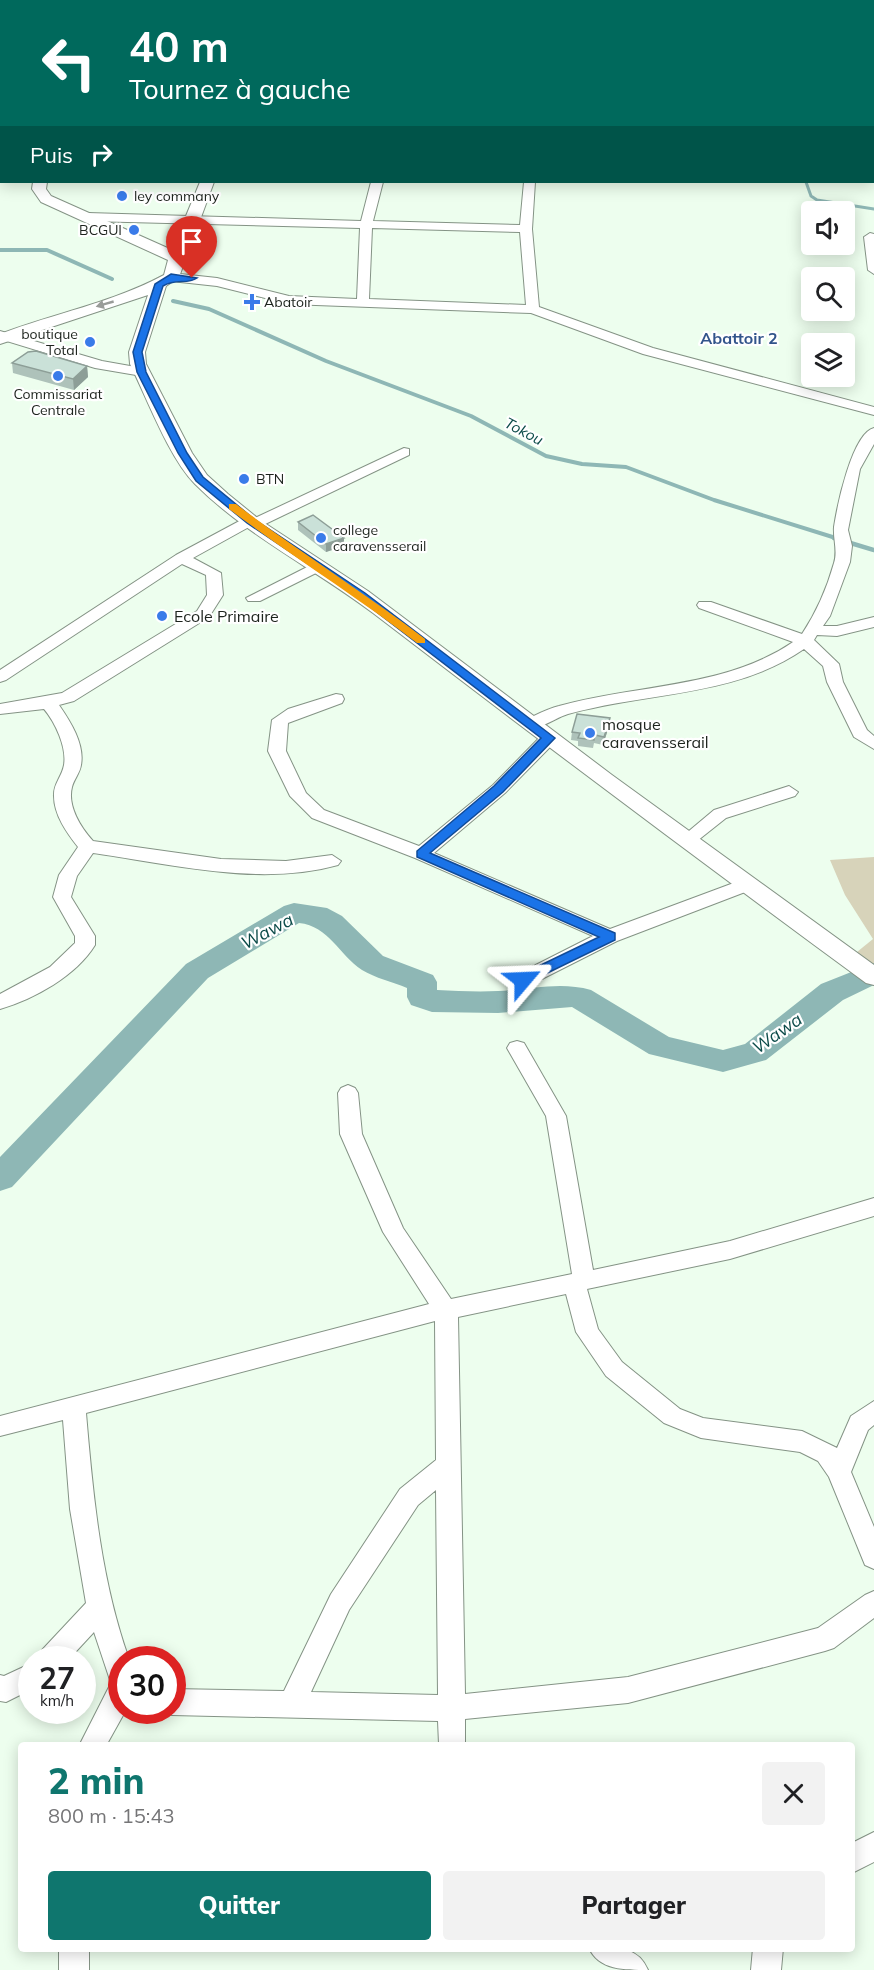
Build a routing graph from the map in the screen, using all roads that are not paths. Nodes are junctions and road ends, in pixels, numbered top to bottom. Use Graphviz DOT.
graph roads {
  1 [pos="40,183"];
  2 [pos="207,183"];
  3 [pos="376,183"];
  4 [pos="530,183"];
  5 [pos="88,217"];
  6 [pos="192,220"];
  7 [pos="366,225"];
  8 [pos="526,230"];
  9 [pos="870,237"];
  10 [pos="176,258"];
  11 [pos="874,270"];
  12 [pos="165,281"];
  13 [pos="363,301"];
  14 [pos="533,309"];
  15 [pos="2,337"];
  16 [pos="139,363"];
  17 [pos="100,365"];
  18 [pos="874,411"];
  19 [pos="874,432"];
  20 [pos="404,452"];
  21 [pos="252,522"];
  22 [pos="181,558"];
  23 [pos="317,567"];
  24 [pos="254,598"];
  25 [pos="705,605"];
  26 [pos="874,622"];
  27 [pos="809,636"];
  28 [pos="0,677"];
  29 [pos="336,699"];
  30 [pos="48,703"];
  31 [pos="0,709"];
  32 [pos="531,724"];
  33 [pos="549,738"];
  34 [pos="874,744"];
  35 [pos="789,792"];
  36 [pos="686,841"];
  37 [pos="88,846"];
  38 [pos="421,854"];
  39 [pos="332,861"];
  40 [pos="746,885"];
  41 [pos="610,936"];
  42 [pos="874,977"];
  43 [pos="523,980"];
  44 [pos="0,1002"];
  45 [pos="517,1048"];
  46 [pos="348,1093"];
  47 [pos="874,1206"];
  48 [pos="579,1282"];
  49 [pos="446,1310"];
  50 [pos="74,1406"];
  51 [pos="874,1411"];
  52 [pos="0,1426"];
  53 [pos="447,1467"];
  54 [pos="839,1473"];
  55 [pos="874,1557"];
  56 [pos="874,1603"];
  57 [pos="101,1606"];
  58 [pos="63,1646"];
  59 [pos="109,1646"];
  60 [pos="18,1683"];
  61 [pos="0,1688"];
  62 [pos="186,1702"];
  63 [pos="292,1704"];
  64 [pos="450,1708"];
  65 [pos="108,1716"];
  66 [pos="94,1742"];
  67 [pos="452,1742"];
  68 [pos="874,1846"];
  69 [pos="855,1857"];
  70 [pos="74,1952"];
  71 [pos="608,1952"];
  72 [pos="768,1952"];
  73 [pos="74,1970"];
  74 [pos="633,1970"];
  75 [pos="766,1970"];
  1 -- 5 [label="main road"];
  2 -- 6 [label="main road"];
  3 -- 7 [label="street"];
  4 -- 8 [label="street"];
  5 -- 6 [label="street"];
  5 -- 10 [label="main road"];
  6 -- 7 [label="street"];
  6 -- 10 [label="main road"];
  7 -- 8 [label="street"];
  7 -- 13 [label="street"];
  8 -- 14 [label="street"];
  9 -- 11 [label="street"];
  10 -- 12 [label="main road"];
  12 -- 13 [label="street"];
  12 -- 15 [label="main road, one-way"];
  12 -- 16 [label="main road"];
  13 -- 14 [label="street"];
  14 -- 18 [label="street"];
  15 -- 17 [label="street"];
  16 -- 17 [label="street"];
  16 -- 17 [label="street"];
  16 -- 21 [label="main road"];
  19 -- 27 [label="street"];
  20 -- 21 [label="street"];
  21 -- 22 [label="street"];
  21 -- 23 [label="main road"];
  22 -- 28 [label="street"];
  22 -- 30 [label="street"];
  23 -- 24 [label="street"];
  23 -- 32 [label="main road"];
  25 -- 27 [label="street"];
  26 -- 27 [label="street"];
  27 -- 32 [label="street"];
  27 -- 34 [label="street"];
  29 -- 38 [label="street"];
  30 -- 31 [label="street"];
  30 -- 37 [label="street"];
  32 -- 33 [label="main road"];
  33 -- 36 [label="main road"];
  33 -- 38 [label="street"];
  35 -- 36 [label="street"];
  36 -- 40 [label="main road"];
  37 -- 39 [label="street"];
  37 -- 44 [label="street"];
  38 -- 41 [label="street"];
  40 -- 41 [label="street"];
  40 -- 42 [label="main road"];
  41 -- 43 [label="street"];
  45 -- 48 [label="street"];
  46 -- 49 [label="street"];
  47 -- 48 [label="street"];
  48 -- 49 [label="street"];
  48 -- 54 [label="street"];
  49 -- 50 [label="street"];
  49 -- 53 [label="street"];
  50 -- 52 [label="street"];
  50 -- 57 [label="street"];
  51 -- 54 [label="street"];
  53 -- 63 [label="street"];
  53 -- 64 [label="street"];
  54 -- 55 [label="street"];
  56 -- 64 [label="street"];
  57 -- 58 [label="street"];
  57 -- 59 [label="street"];
  60 -- 61 [label="street"];
  62 -- 63 [label="street"];
  63 -- 64 [label="street"];
  64 -- 67 [label="street"];
  65 -- 66 [label="street"];
  68 -- 69 [label="street"];
  70 -- 73 [label="street"];
  71 -- 74 [label="street"];
  72 -- 75 [label="street"];
}
